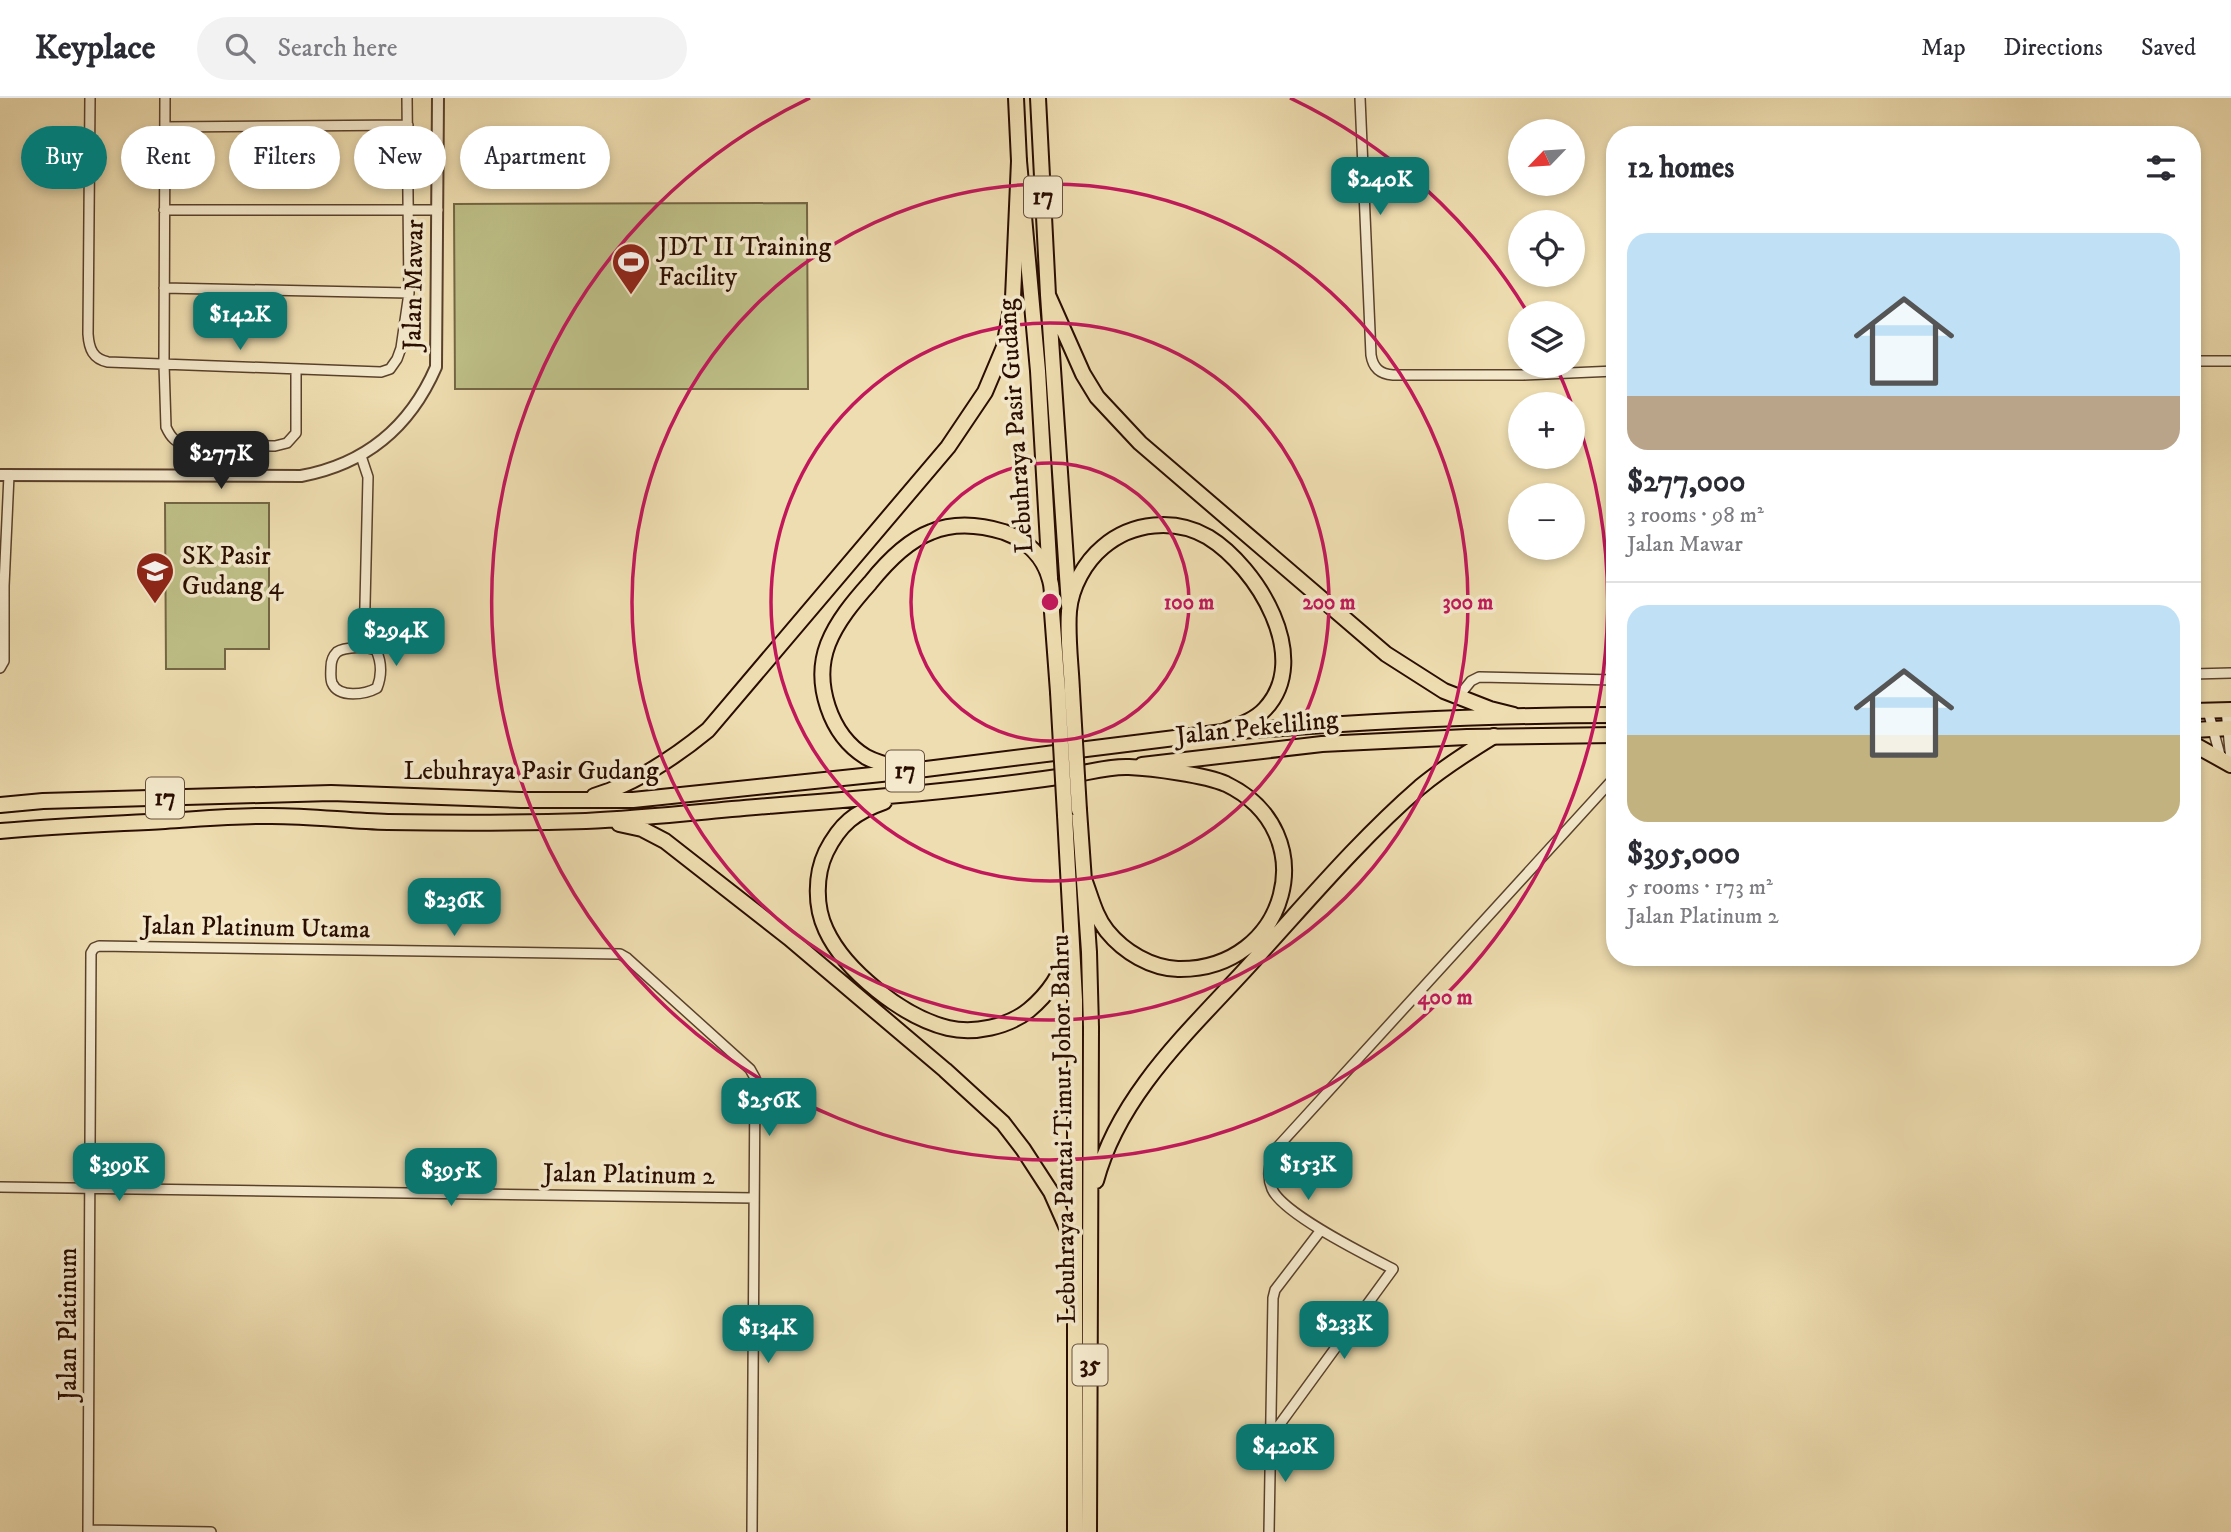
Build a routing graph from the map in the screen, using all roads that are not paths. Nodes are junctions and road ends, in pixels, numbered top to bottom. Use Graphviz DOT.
graph roads {
  1 [pos="89,98"];
  2 [pos="165,98"];
  3 [pos="407,98"];
  4 [pos="438,98"];
  5 [pos="1016,98"];
  6 [pos="1038,98"];
  7 [pos="1360,98"];
  8 [pos="408,125"];
  9 [pos="165,126"];
  10 [pos="215,127"];
  11 [pos="1019,161"];
  12 [pos="164,189"];
  13 [pos="164,209"];
  14 [pos="408,209"];
  15 [pos="438,209"];
  16 [pos="164,288"];
  17 [pos="408,293"];
  18 [pos="1048,295"];
  19 [pos="2231,360"];
  20 [pos="2201,361"];
  21 [pos="164,364"];
  22 [pos="296,369"];
  23 [pos="1606,371"];
  24 [pos="361,456"];
  25 [pos="4,475"];
  26 [pos="1050,580"];
  27 [pos="1069,610"];
  28 [pos="365,648"];
  29 [pos="0,668"];
  30 [pos="2231,673"];
  31 [pos="2201,674"];
  32 [pos="1606,680"];
  33 [pos="1065,692"];
  34 [pos="1458,697"];
  35 [pos="2228,710"];
  36 [pos="2201,711"];
  37 [pos="2208,711"];
  38 [pos="1514,715"];
  39 [pos="1606,715"];
  40 [pos="2223,728"];
  41 [pos="2201,729"];
  42 [pos="1223,732"];
  43 [pos="1606,734"];
  44 [pos="1494,736"];
  45 [pos="2201,748"];
  46 [pos="2231,763"];
  47 [pos="1126,766"];
  48 [pos="910,771"];
  49 [pos="1606,787"];
  50 [pos="906,795"];
  51 [pos="586,799"];
  52 [pos="0,805"];
  53 [pos="1072,813"];
  54 [pos="586,821"];
  55 [pos="0,831"];
  56 [pos="1084,879"];
  57 [pos="1069,924"];
  58 [pos="94,948"];
  59 [pos="0,1188"];
  60 [pos="90,1188"];
  61 [pos="754,1198"];
  62 [pos="1091,1199"];
  63 [pos="1321,1230"];
  64 [pos="1075,1249"];
  65 [pos="1272,1435"];
  66 [pos="88,1531"];
  67 [pos="211,1532"];
  68 [pos="752,1532"];
  69 [pos="1075,1532"];
  70 [pos="1089,1532"];
  71 [pos="1269,1532"];
  1 -- 21 [label="street"];
  2 -- 9 [label="street"];
  3 -- 8 [label="street"];
  4 -- 15 [label="street, Jalan Mawar"];
  5 -- 11 [label="main road, Lebuhraya Pasir Gudang / 17"];
  6 -- 18 [label="main road, Lebuhraya Pasir Gudang / 17"];
  7 -- 23 [label="street"];
  8 -- 10 [label="street"];
  8 -- 14 [label="street"];
  11 -- 26 [label="main road, Lebuhraya Pasir Gudang / 17"];
  11 -- 51 [label="main road"];
  12 -- 13 [label="street"];
  13 -- 14 [label="street"];
  13 -- 16 [label="street"];
  14 -- 15 [label="street"];
  14 -- 17 [label="street"];
  15 -- 24 [label="street, Jalan Mawar"];
  16 -- 17 [label="street"];
  16 -- 21 [label="street"];
  17 -- 22 [label="street"];
  18 -- 27 [label="main road, Lebuhraya Pasir Gudang / 17"];
  18 -- 34 [label="main road"];
  19 -- 20 [label="street"];
  21 -- 22 [label="street"];
  21 -- 22 [label="street"];
  24 -- 25 [label="street, Jalan Mawar"];
  24 -- 28 [label="street"];
  25 -- 29 [label="street"];
  26 -- 33 [label="main road, Lebuhraya Pasir Gudang / 17"];
  26 -- 48 [label="main road"];
  27 -- 33 [label="main road, Lebuhraya Pasir Gudang / 17"];
  27 -- 42 [label="main road"];
  28 -- 28 [label="street"];
  30 -- 31 [label="street"];
  32 -- 34 [label="street"];
  33 -- 53 [label="main road, Lebuhraya Pasir Gudang / 17, bridge"];
  34 -- 38 [label="main road"];
  35 -- 37 [label="main road"];
  35 -- 40 [label="street"];
  36 -- 37 [label="main road"];
  37 -- 40 [label="street"];
  38 -- 39 [label="main road, Jalan Pekeliling"];
  38 -- 42 [label="main road, Jalan Pekeliling"];
  40 -- 41 [label="main road"];
  40 -- 46 [label="street"];
  40 -- 46 [label="street"];
  42 -- 48 [label="main road, Lebuhraya Pasir Gudang / 17"];
  43 -- 44 [label="main road, Jalan Pekeliling"];
  44 -- 47 [label="main road, Jalan Pekeliling / 17"];
  44 -- 62 [label="main road"];
  45 -- 46 [label="main road"];
  47 -- 50 [label="main road, Jalan Pekeliling / 17"];
  47 -- 56 [label="main road"];
  48 -- 51 [label="main road, Lebuhraya Pasir Gudang / 17"];
  49 -- 63 [label="street"];
  50 -- 54 [label="main road, Lebuhraya Pasir Gudang / 17"];
  50 -- 57 [label="main road"];
  51 -- 52 [label="main road, Lebuhraya Pasir Gudang / 17"];
  53 -- 56 [label="main road, Lebuhraya Pantai Timur Johor Bahru / 17"];
  53 -- 57 [label="main road, Lebuhraya Pantai Timur Johor Bahru / 17"];
  54 -- 55 [label="main road, Lebuhraya Pasir Gudang / 17"];
  54 -- 64 [label="main road"];
  56 -- 62 [label="main road, Lebuhraya Pantai Timur Johor Bahru / 35"];
  57 -- 64 [label="main road, Lebuhraya Pantai Timur Johor Bahru / 35"];
  58 -- 60 [label="street, Jalan Platinum"];
  58 -- 61 [label="street, Jalan Platinum Utama"];
  59 -- 60 [label="street, Jalan Platinum 2"];
  60 -- 61 [label="street, Jalan Platinum 2"];
  60 -- 66 [label="street, Jalan Platinum"];
  61 -- 68 [label="street, Jalan Platinum Utama"];
  62 -- 70 [label="main road, Lebuhraya Pantai Timur Johor Bahru / 35"];
  63 -- 65 [label="street"];
  63 -- 65 [label="street"];
  64 -- 69 [label="main road, Lebuhraya Pantai Timur Johor Bahru / 35"];
  65 -- 71 [label="street"];
  66 -- 67 [label="street"];
}
